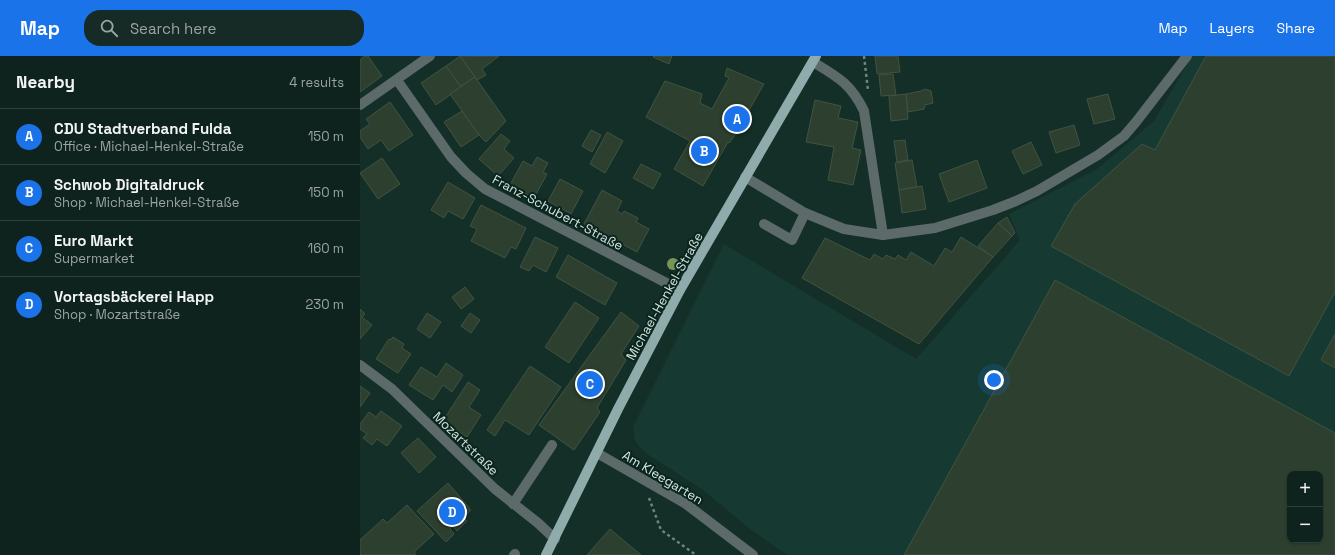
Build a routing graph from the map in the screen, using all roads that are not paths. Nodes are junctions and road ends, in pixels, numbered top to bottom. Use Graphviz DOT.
graph roads {
  1 [pos="430,56"];
  2 [pos="1187,56"];
  3 [pos="815,59"];
  4 [pos="397,80"];
  5 [pos="360,105"];
  6 [pos="745,177"];
  7 [pos="805,213"];
  8 [pos="764,224"];
  9 [pos="883,235"];
  10 [pos="680,290"];
  11 [pos="360,365"];
  12 [pos="552,445"];
  13 [pos="597,453"];
  14 [pos="513,504"];
  15 [pos="555,539"];
  16 [pos="546,555"];
  17 [pos="753,555"];
  1 -- 4 [label="street"];
  2 -- 9 [label="street"];
  3 -- 6 [label="main road, Michael-Henkel-Straße"];
  3 -- 9 [label="street"];
  4 -- 5 [label="street"];
  4 -- 10 [label="street, Franz-Schubert-Straße"];
  6 -- 7 [label="street"];
  6 -- 10 [label="main road, Michael-Henkel-Straße"];
  7 -- 8 [label="street"];
  7 -- 9 [label="street"];
  10 -- 13 [label="main road, Michael-Henkel-Straße"];
  11 -- 14 [label="street, Mozartstraße"];
  12 -- 14 [label="street"];
  13 -- 15 [label="main road, Michael-Henkel-Straße"];
  13 -- 17 [label="street, Am Kleegarten"];
  14 -- 15 [label="street, Mozartstraße"];
  15 -- 16 [label="main road, Michael-Henkel-Straße"];
}
